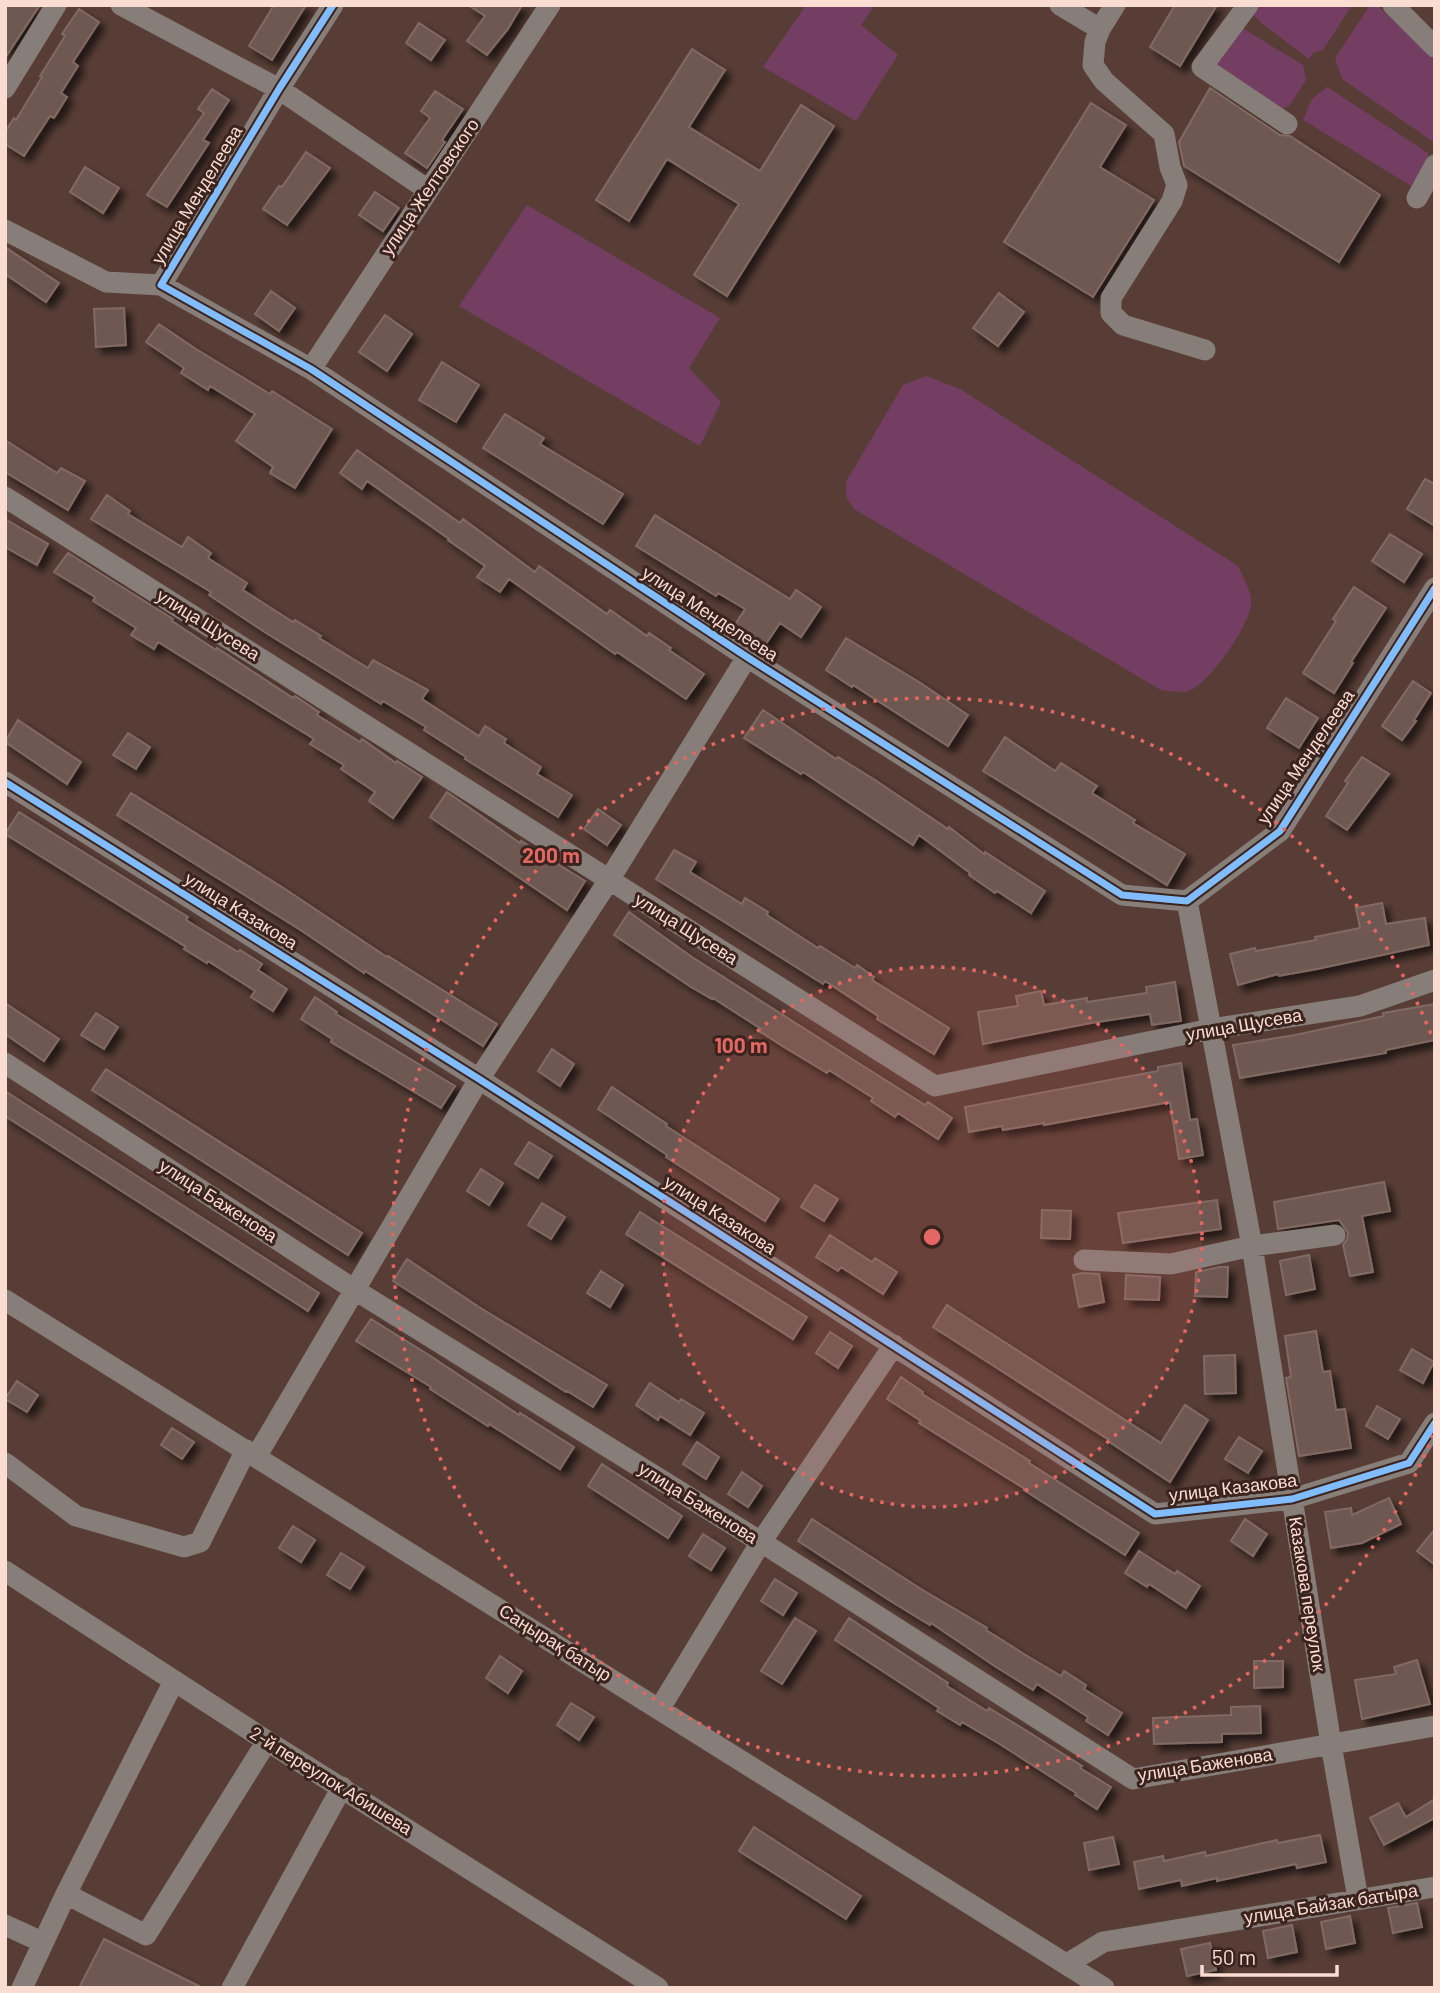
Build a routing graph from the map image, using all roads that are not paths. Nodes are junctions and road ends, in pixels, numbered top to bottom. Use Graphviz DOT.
graph roads {
  1 [pos="56,5"];
  2 [pos="121,5"];
  3 [pos="333,5"];
  4 [pos="550,5"];
  5 [pos="1060,5"];
  6 [pos="1115,5"];
  7 [pos="1248,5"];
  8 [pos="1393,5"];
  9 [pos="1100,29"];
  10 [pos="1435,47"];
  11 [pos="5,88"];
  12 [pos="279,89"];
  13 [pos="1287,124"];
  14 [pos="1435,165"];
  15 [pos="428,190"];
  16 [pos="1417,198"];
  17 [pos="5,230"];
  18 [pos="161,285"];
  19 [pos="1205,350"];
  20 [pos="311,369"];
  21 [pos="5,497"];
  22 [pos="1435,588"];
  23 [pos="747,657"];
  24 [pos="5,782"];
  25 [pos="609,880"];
  26 [pos="1187,901"];
  27 [pos="1435,980"];
  28 [pos="1211,1029"];
  29 [pos="5,1063"];
  30 [pos="479,1079"];
  31 [pos="1335,1235"];
  32 [pos="1251,1246"];
  33 [pos="1084,1260"];
  34 [pos="355,1290"];
  35 [pos="5,1300"];
  36 [pos="894,1345"];
  37 [pos="1435,1423"];
  38 [pos="251,1454"];
  39 [pos="5,1463"];
  40 [pos="1292,1499"];
  41 [pos="761,1542"];
  42 [pos="5,1571"];
  43 [pos="174,1681"];
  44 [pos="660,1708"];
  45 [pos="1435,1726"];
  46 [pos="267,1741"];
  47 [pos="1331,1744"];
  48 [pos="342,1787"];
  49 [pos="1435,1887"];
  50 [pos="66,1894"];
  51 [pos="1358,1899"];
  52 [pos="5,1925"];
  53 [pos="42,1942"];
  54 [pos="1068,1965"];
  55 [pos="22,1988"];
  56 [pos="232,1988"];
  57 [pos="658,1988"];
  58 [pos="1104,1988"];
  1 -- 11 [label="street"];
  2 -- 12 [label="street"];
  3 -- 12 [label="street, улица Менделеева"];
  4 -- 15 [label="street, улица Желтовского"];
  5 -- 9 [label="street"];
  6 -- 9 [label="street"];
  7 -- 13 [label="street"];
  8 -- 10 [label="street"];
  9 -- 19 [label="street"];
  12 -- 15 [label="street"];
  12 -- 18 [label="street, улица Менделеева"];
  14 -- 16 [label="street"];
  15 -- 20 [label="street, улица Желтовского"];
  17 -- 18 [label="street"];
  18 -- 20 [label="street, улица Менделеева"];
  20 -- 23 [label="street, улица Менделеева"];
  21 -- 25 [label="street, улица Щусева"];
  22 -- 26 [label="street, улица Менделеева"];
  23 -- 25 [label="street"];
  23 -- 26 [label="street, улица Менделеева"];
  24 -- 30 [label="street, улица Казакова"];
  25 -- 28 [label="street, улица Щусева"];
  25 -- 30 [label="street"];
  26 -- 28 [label="street, Казакова переулок"];
  27 -- 28 [label="street, улица Щусева"];
  28 -- 32 [label="street, Казакова переулок"];
  29 -- 34 [label="street, улица Баженова"];
  30 -- 34 [label="street"];
  30 -- 36 [label="street, улица Казакова"];
  31 -- 32 [label="street"];
  32 -- 33 [label="street"];
  32 -- 40 [label="street, Казакова переулок"];
  34 -- 38 [label="street"];
  34 -- 41 [label="street, улица Баженова"];
  35 -- 38 [label="street, Саңырақ батыр"];
  36 -- 40 [label="street, улица Казакова"];
  36 -- 41 [label="street"];
  37 -- 40 [label="street, улица Казакова"];
  38 -- 39 [label="street"];
  38 -- 44 [label="street, Саңырақ батыр"];
  40 -- 47 [label="street, Казакова переулок"];
  41 -- 44 [label="street"];
  41 -- 47 [label="street, улица Баженова"];
  42 -- 43 [label="street, 2-й переулок Абишева"];
  43 -- 46 [label="street, 2-й переулок Абишева"];
  43 -- 50 [label="street"];
  44 -- 54 [label="street, Саңырақ батыр"];
  45 -- 47 [label="street, улица Баженова"];
  46 -- 48 [label="street, 2-й переулок Абишева"];
  46 -- 50 [label="street"];
  47 -- 51 [label="street, Казакова переулок"];
  48 -- 56 [label="street"];
  48 -- 57 [label="street, 2-й переулок Абишева"];
  49 -- 51 [label="street, улица Байзак батыра"];
  50 -- 53 [label="street"];
  51 -- 54 [label="street, улица Байзак батыра"];
  52 -- 53 [label="street"];
  53 -- 55 [label="street"];
  54 -- 58 [label="street, Саңырақ батыр"];
}
